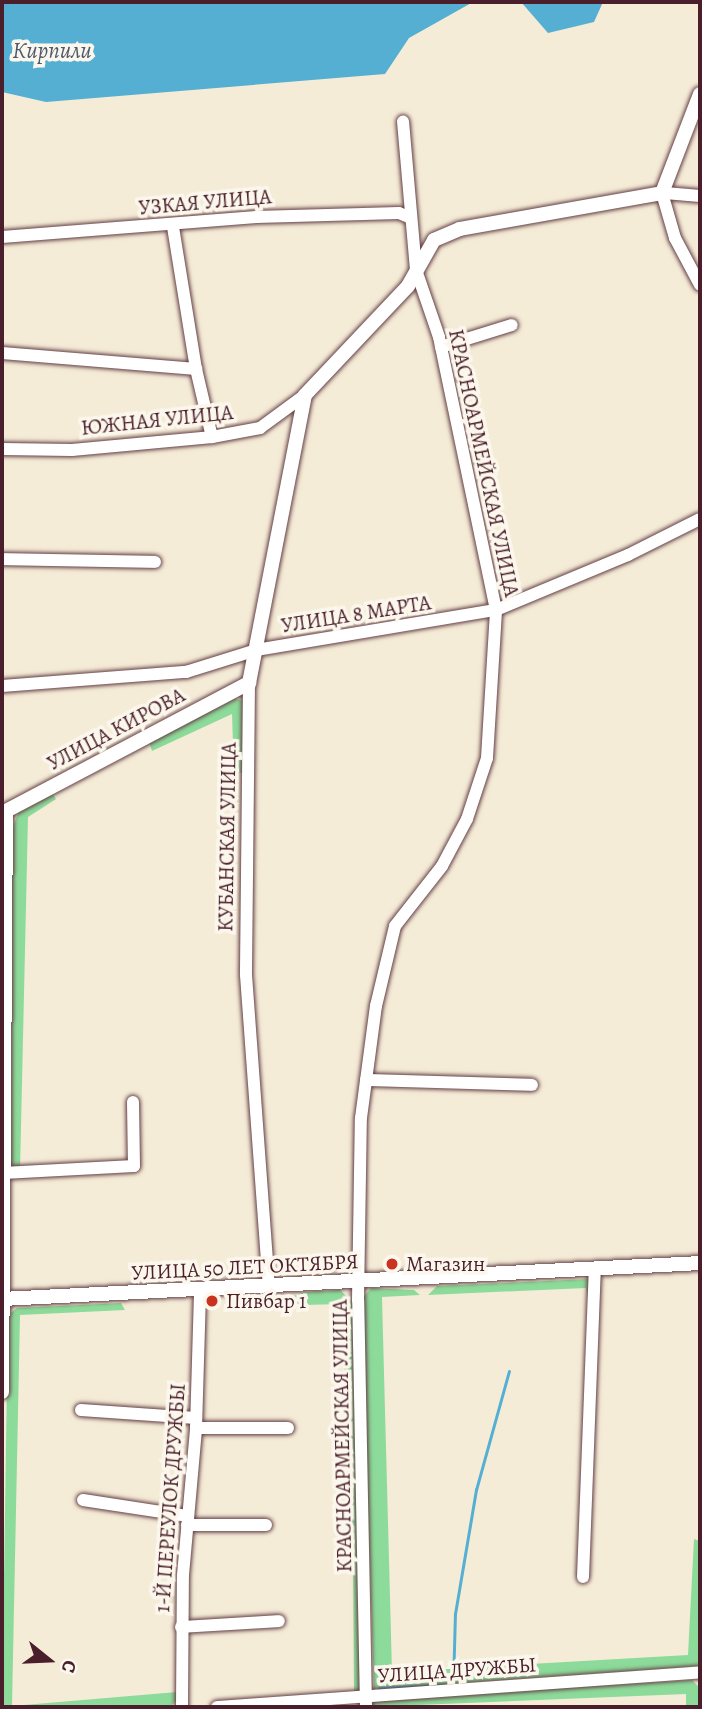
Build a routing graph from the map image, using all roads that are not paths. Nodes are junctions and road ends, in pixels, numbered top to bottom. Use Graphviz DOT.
graph roads {
  1 [pos="700,94"];
  2 [pos="403,122"];
  3 [pos="662,193"];
  4 [pos="700,196"];
  5 [pos="411,218"];
  6 [pos="173,227"];
  7 [pos="2,237"];
  8 [pos="416,270"];
  9 [pos="700,285"];
  10 [pos="512,325"];
  11 [pos="441,347"];
  12 [pos="2,353"];
  13 [pos="196,369"];
  14 [pos="306,395"];
  15 [pos="212,437"];
  16 [pos="2,449"];
  17 [pos="700,519"];
  18 [pos="2,559"];
  19 [pos="155,562"];
  20 [pos="496,610"];
  21 [pos="256,650"];
  22 [pos="249,683"];
  23 [pos="2,686"];
  24 [pos="4,812"];
  25 [pos="366,1080"];
  26 [pos="533,1084"];
  27 [pos="133,1102"];
  28 [pos="3,1173"];
  29 [pos="3,1257"];
  30 [pos="700,1263"];
  31 [pos="594,1271"];
  32 [pos="359,1282"];
  33 [pos="269,1285"];
  34 [pos="200,1290"];
  35 [pos="3,1299"];
  36 [pos="2,1392"];
  37 [pos="80,1410"];
  38 [pos="196,1423"];
  39 [pos="288,1428"];
  40 [pos="83,1500"];
  41 [pos="187,1521"];
  42 [pos="266,1525"];
  43 [pos="583,1577"];
  44 [pos="279,1621"];
  45 [pos="181,1626"];
  46 [pos="700,1672"];
  47 [pos="366,1702"];
  48 [pos="182,1707"];
  49 [pos="217,1707"];
  1 -- 3 [label="main road"];
  2 -- 5 [label="street, КРАСНОАРМЕЙСКАЯ УЛИЦА"];
  3 -- 4 [label="street"];
  3 -- 8 [label="main road"];
  3 -- 9 [label="street"];
  5 -- 6 [label="street, УЗКАЯ УЛИЦА"];
  5 -- 8 [label="street, КРАСНОАРМЕЙСКАЯ УЛИЦА"];
  6 -- 7 [label="street, УЗКАЯ УЛИЦА"];
  6 -- 13 [label="street"];
  8 -- 11 [label="street, КРАСНОАРМЕЙСКАЯ УЛИЦА"];
  8 -- 14 [label="main road, ЮЖНАЯ УЛИЦА"];
  10 -- 11 [label="street"];
  11 -- 20 [label="street, КРАСНОАРМЕЙСКАЯ УЛИЦА"];
  12 -- 13 [label="street"];
  13 -- 15 [label="street"];
  14 -- 15 [label="street, ЮЖНАЯ УЛИЦА"];
  14 -- 21 [label="main road, КУБАНСКАЯ УЛИЦА"];
  15 -- 16 [label="street, ЮЖНАЯ УЛИЦА"];
  17 -- 20 [label="street, УЛИЦА 8 МАРТА"];
  18 -- 19 [label="street"];
  20 -- 21 [label="street, УЛИЦА 8 МАРТА"];
  20 -- 25 [label="street, КРАСНОАРМЕЙСКАЯ УЛИЦА"];
  21 -- 22 [label="main road, КУБАНСКАЯ УЛИЦА"];
  21 -- 23 [label="street, УЛИЦА 8 МАРТА"];
  22 -- 24 [label="main road, УЛИЦА КИРОВА"];
  22 -- 33 [label="street, КУБАНСКАЯ УЛИЦА"];
  24 -- 28 [label="main road"];
  25 -- 26 [label="street"];
  25 -- 32 [label="street, КРАСНОАРМЕЙСКАЯ УЛИЦА"];
  27 -- 28 [label="street"];
  28 -- 29 [label="main road"];
  29 -- 35 [label="main road"];
  30 -- 31 [label="main road, УЛИЦА 50 ЛЕТ ОКТЯБРЯ"];
  31 -- 32 [label="main road, УЛИЦА 50 ЛЕТ ОКТЯБРЯ"];
  31 -- 43 [label="street"];
  32 -- 33 [label="main road, УЛИЦА 50 ЛЕТ ОКТЯБРЯ"];
  32 -- 47 [label="street, КРАСНОАРМЕЙСКАЯ УЛИЦА"];
  33 -- 34 [label="main road, УЛИЦА 50 ЛЕТ ОКТЯБРЯ"];
  34 -- 35 [label="main road, УЛИЦА 50 ЛЕТ ОКТЯБРЯ"];
  34 -- 38 [label="street, 1-Й ПЕРЕУЛОК ДРУЖБЫ"];
  35 -- 36 [label="main road"];
  37 -- 38 [label="street"];
  38 -- 39 [label="street"];
  38 -- 41 [label="street, 1-Й ПЕРЕУЛОК ДРУЖБЫ"];
  40 -- 41 [label="street"];
  41 -- 42 [label="street"];
  41 -- 45 [label="street, 1-Й ПЕРЕУЛОК ДРУЖБЫ"];
  44 -- 45 [label="street"];
  45 -- 48 [label="street, 1-Й ПЕРЕУЛОК ДРУЖБЫ"];
  46 -- 47 [label="street, УЛИЦА ДРУЖБЫ"];
  47 -- 49 [label="street, УЛИЦА ДРУЖБЫ"];
}
